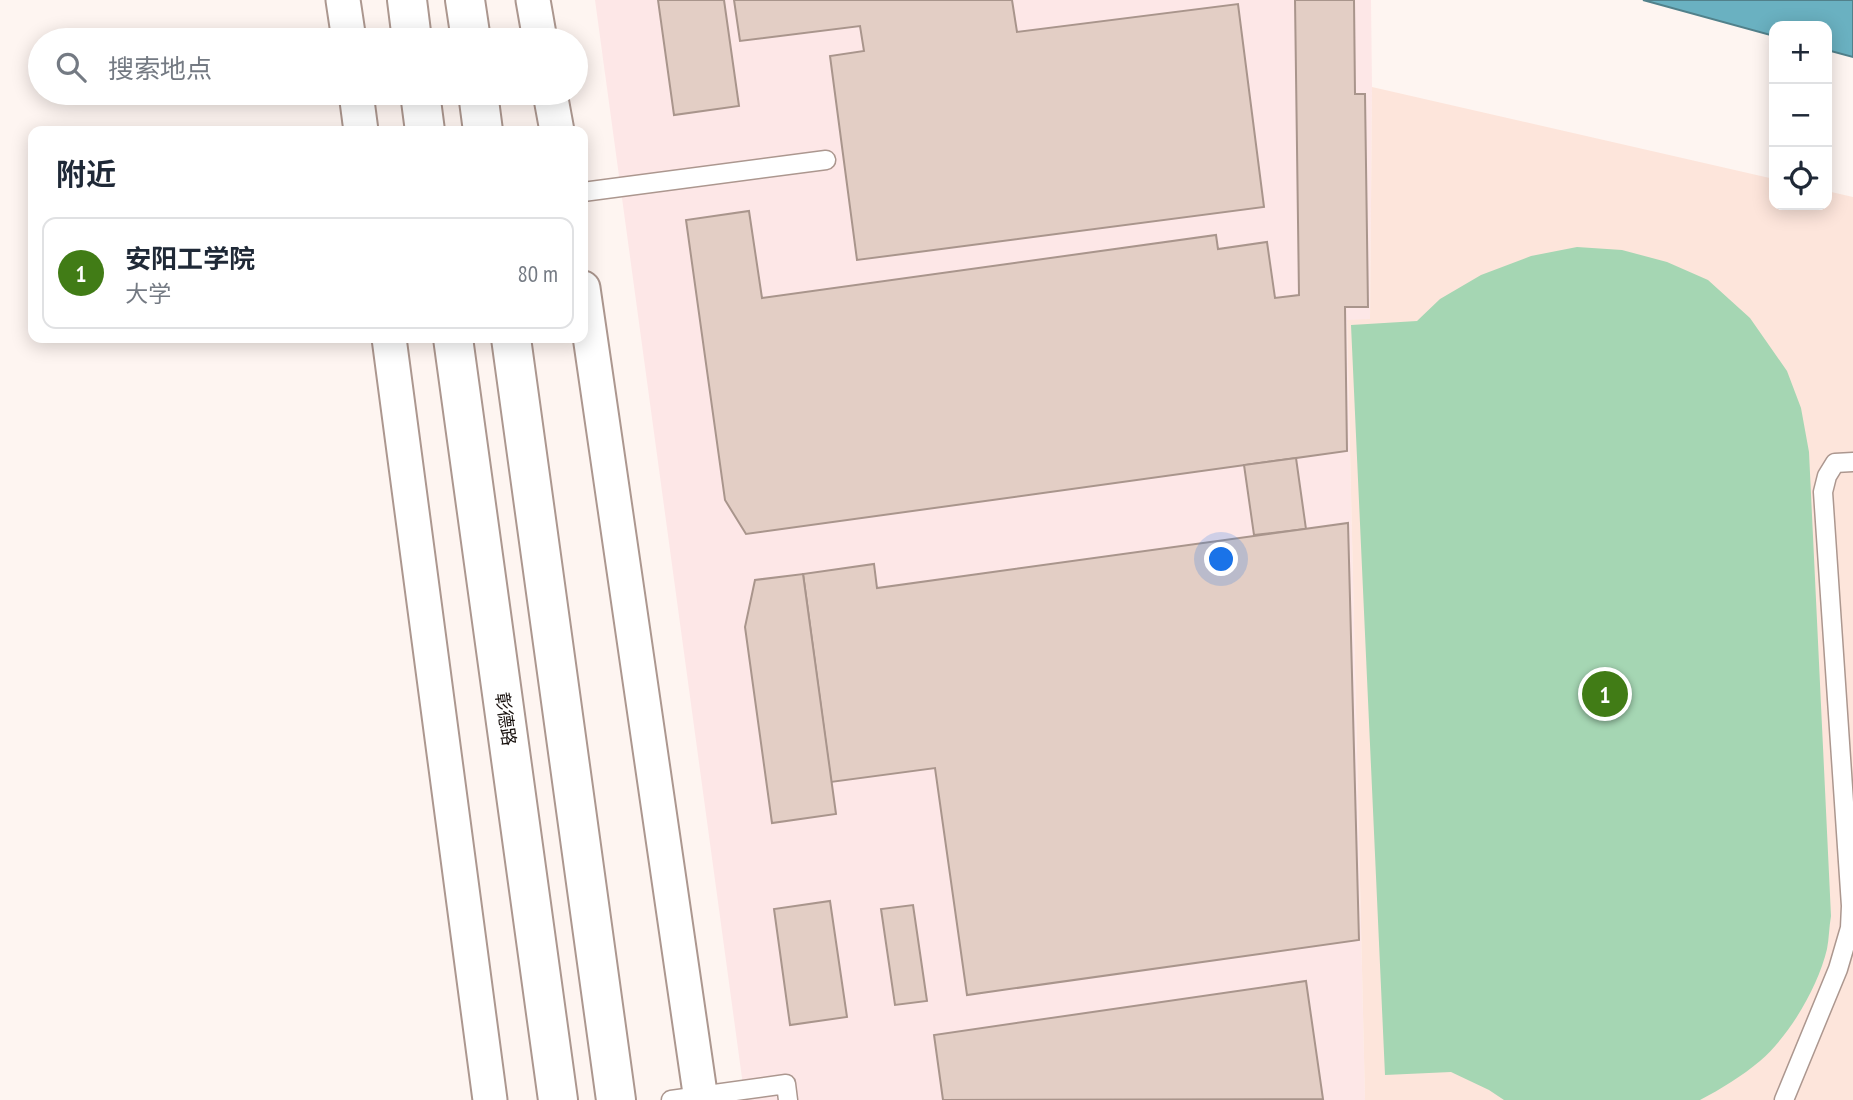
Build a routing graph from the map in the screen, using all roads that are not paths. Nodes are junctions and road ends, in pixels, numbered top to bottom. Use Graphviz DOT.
graph roads {
  1 [pos="344,0"];
  2 [pos="407,0"];
  3 [pos="466,0"];
  4 [pos="533,0"];
  5 [pos="348,28"];
  6 [pos="410,28"];
  7 [pos="470,28"];
  8 [pos="538,28"];
  9 [pos="358,105"];
  10 [pos="422,105"];
  11 [pos="480,105"];
  12 [pos="552,105"];
  13 [pos="360,126"];
  14 [pos="424,126"];
  15 [pos="482,126"];
  16 [pos="556,126"];
  17 [pos="826,160"];
  18 [pos="588,191"];
  19 [pos="588,326"];
  20 [pos="389,343"];
  21 [pos="454,343"];
  22 [pos="512,343"];
  23 [pos="1853,461"];
  24 [pos="691,1099"];
  25 [pos="490,1100"];
  26 [pos="558,1100"];
  27 [pos="615,1100"];
  28 [pos="788,1100"];
  29 [pos="1784,1100"];
  1 -- 5 [label="street"];
  2 -- 6 [label="highway"];
  3 -- 7 [label="highway"];
  4 -- 8 [label="street"];
  9 -- 13 [label="street"];
  10 -- 14 [label="highway"];
  11 -- 15 [label="highway"];
  12 -- 16 [label="street"];
  17 -- 18 [label="lane"];
  19 -- 24 [label="street"];
  20 -- 25 [label="street"];
  21 -- 26 [label="highway, 彰德路"];
  22 -- 27 [label="highway"];
  23 -- 29 [label="lane"];
  24 -- 28 [label="lane"];
}
